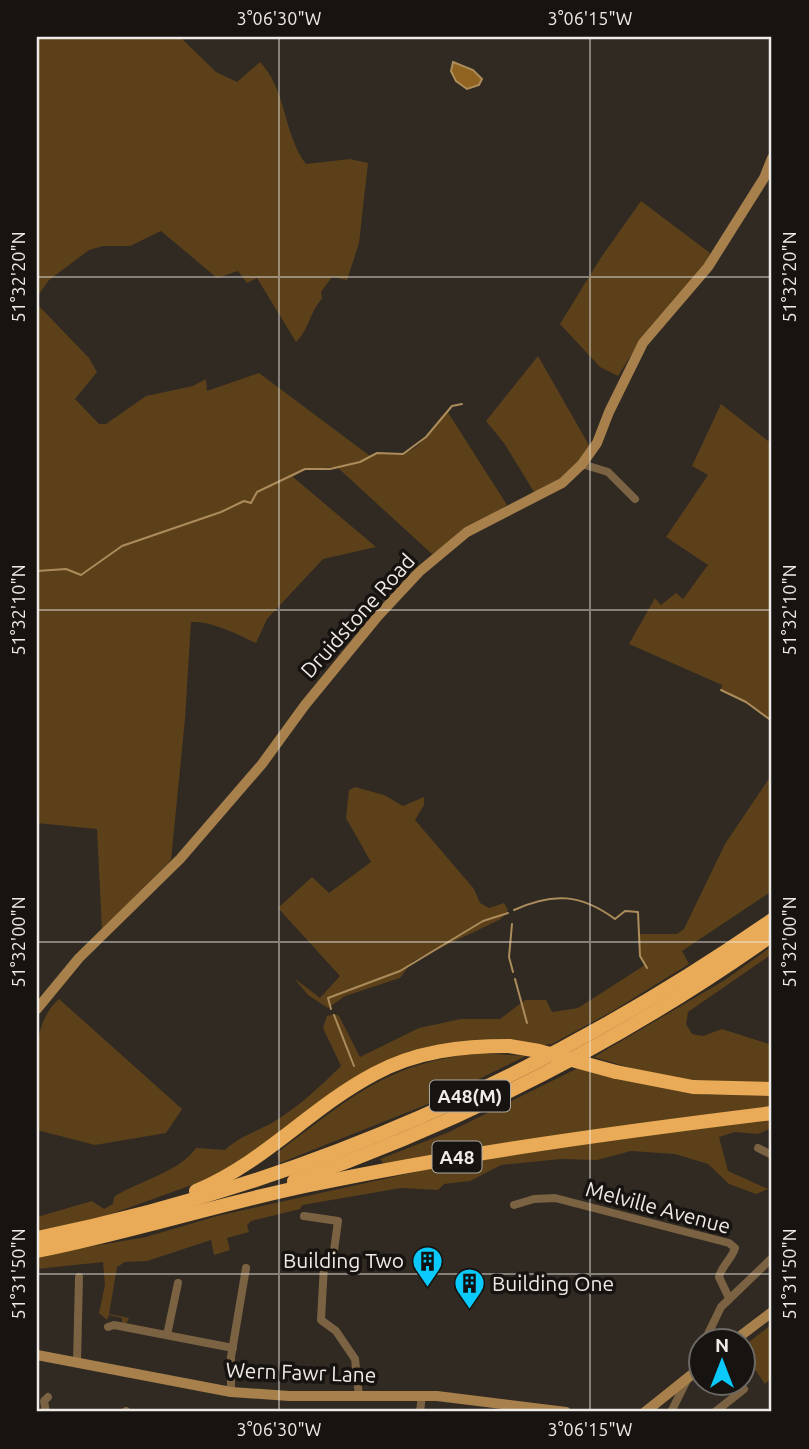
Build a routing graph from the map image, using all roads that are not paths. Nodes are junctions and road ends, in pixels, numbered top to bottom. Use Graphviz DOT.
graph roads {
  1 [pos="772,158"];
  2 [pos="582,464"];
  3 [pos="635,499"];
  4 [pos="772,920"];
  5 [pos="772,935"];
  6 [pos="37,1009"];
  7 [pos="772,1089"];
  8 [pos="772,1113"];
  9 [pos="758,1148"];
  10 [pos="772,1155"];
  11 [pos="514,1205"];
  12 [pos="209,1208"];
  13 [pos="140,1214"];
  14 [pos="304,1216"];
  15 [pos="37,1238"];
  16 [pos="37,1251"];
  17 [pos="772,1258"];
  18 [pos="246,1268"];
  19 [pos="79,1277"];
  20 [pos="178,1283"];
  21 [pos="729,1298"];
  22 [pos="772,1312"];
  23 [pos="712,1326"];
  24 [pos="754,1326"];
  25 [pos="108,1327"];
  26 [pos="167,1335"];
  27 [pos="233,1348"];
  28 [pos="37,1355"];
  29 [pos="77,1362"];
  30 [pos="686,1380"];
  31 [pos="686,1384"];
  32 [pos="231,1392"];
  33 [pos="422,1395"];
  34 [pos="359,1396"];
  35 [pos="735,1396"];
  36 [pos="48,1397"];
  37 [pos="46,1412"];
  38 [pos="420,1412"];
  39 [pos="566,1412"];
  40 [pos="645,1412"];
  41 [pos="671,1412"];
  42 [pos="715,1412"];
  1 -- 2 [label="street, Druidstone Road"];
  2 -- 3 [label="street"];
  2 -- 6 [label="street, Druidstone Road"];
  4 -- 13 [label="highway, A48(M)"];
  5 -- 12 [label="highway, A48(M)"];
  7 -- 13 [label="highway, bridge"];
  8 -- 12 [label="highway, A48"];
  9 -- 10 [label="street"];
  11 -- 21 [label="street, Melville Avenue"];
  12 -- 16 [label="highway, A48"];
  13 -- 15 [label="highway"];
  14 -- 34 [label="street"];
  17 -- 21 [label="street"];
  18 -- 27 [label="street"];
  19 -- 29 [label="street"];
  20 -- 26 [label="street"];
  21 -- 23 [label="street"];
  22 -- 24 [label="street"];
  25 -- 26 [label="street"];
  26 -- 27 [label="street"];
  27 -- 32 [label="street"];
  28 -- 29 [label="street, Wern Fawr Lane"];
  29 -- 32 [label="street, Wern Fawr Lane"];
  30 -- 40 [label="street"];
  31 -- 41 [label="street"];
  32 -- 34 [label="street, Wern Fawr Lane"];
  33 -- 34 [label="street, Wern Fawr Lane"];
  33 -- 38 [label="street"];
  33 -- 39 [label="street, Wern Fawr Lane"];
  35 -- 42 [label="street"];
  36 -- 37 [label="street"];
}
